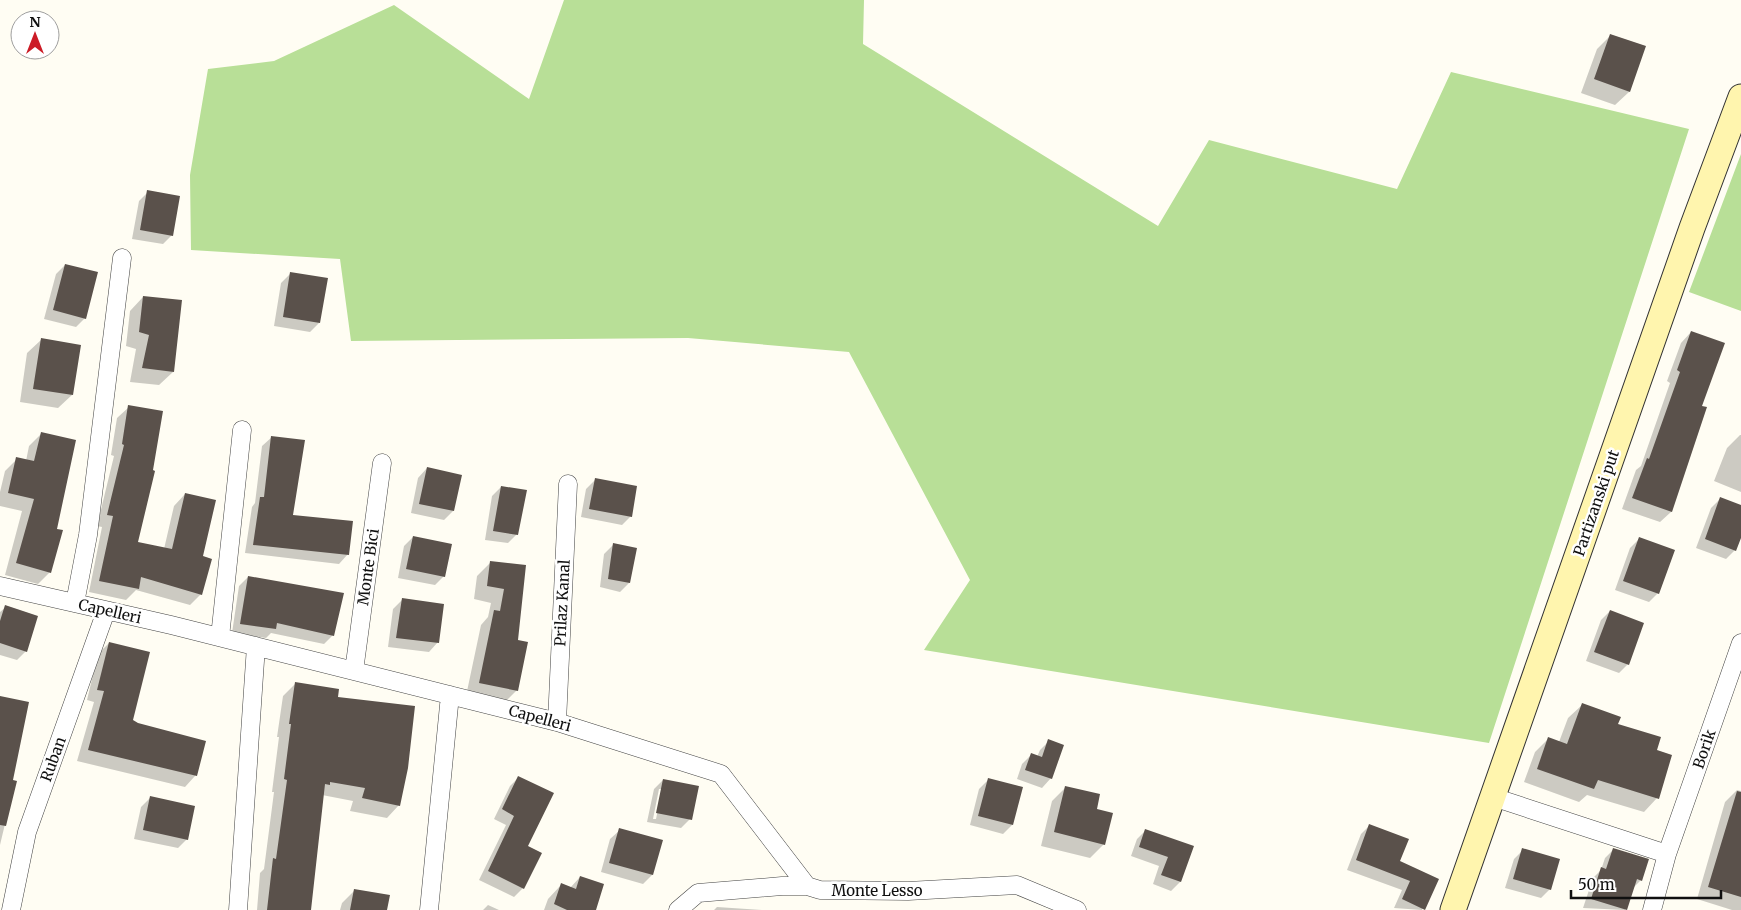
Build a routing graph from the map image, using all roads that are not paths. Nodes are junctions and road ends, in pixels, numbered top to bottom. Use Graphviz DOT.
graph roads {
  1 [pos="1741,98"];
  2 [pos="122,258"];
  3 [pos="242,430"];
  4 [pos="382,463"];
  5 [pos="568,484"];
  6 [pos="0,586"];
  7 [pos="75,603"];
  8 [pos="106,611"];
  9 [pos="220,637"];
  10 [pos="1741,643"];
  11 [pos="256,646"];
  12 [pos="354,671"];
  13 [pos="450,695"];
  14 [pos="557,722"];
  15 [pos="1493,797"];
  16 [pos="1667,854"];
  17 [pos="808,886"];
  18 [pos="11,910"];
  19 [pos="238,910"];
  20 [pos="429,910"];
  21 [pos="678,910"];
  22 [pos="1077,910"];
  23 [pos="1453,910"];
  24 [pos="1652,910"];
  1 -- 15 [label="street, Partizanski put"];
  2 -- 7 [label="street"];
  3 -- 9 [label="street"];
  4 -- 12 [label="street, Monte Bici"];
  5 -- 14 [label="street, Prilaz Kanal"];
  6 -- 7 [label="street, Capelleri"];
  7 -- 8 [label="street, Capelleri"];
  8 -- 9 [label="street, Capelleri"];
  8 -- 18 [label="street, Ruban"];
  9 -- 11 [label="street, Capelleri"];
  10 -- 16 [label="street, Borik"];
  11 -- 12 [label="street, Capelleri"];
  11 -- 19 [label="street"];
  12 -- 13 [label="street, Capelleri"];
  13 -- 14 [label="street, Capelleri"];
  13 -- 20 [label="street"];
  14 -- 17 [label="street, Capelleri"];
  15 -- 16 [label="street"];
  15 -- 23 [label="street, Partizanski put"];
  16 -- 24 [label="street, Borik"];
  17 -- 21 [label="street, Monte Lesso"];
  17 -- 22 [label="street, Monte Lesso"];
}
